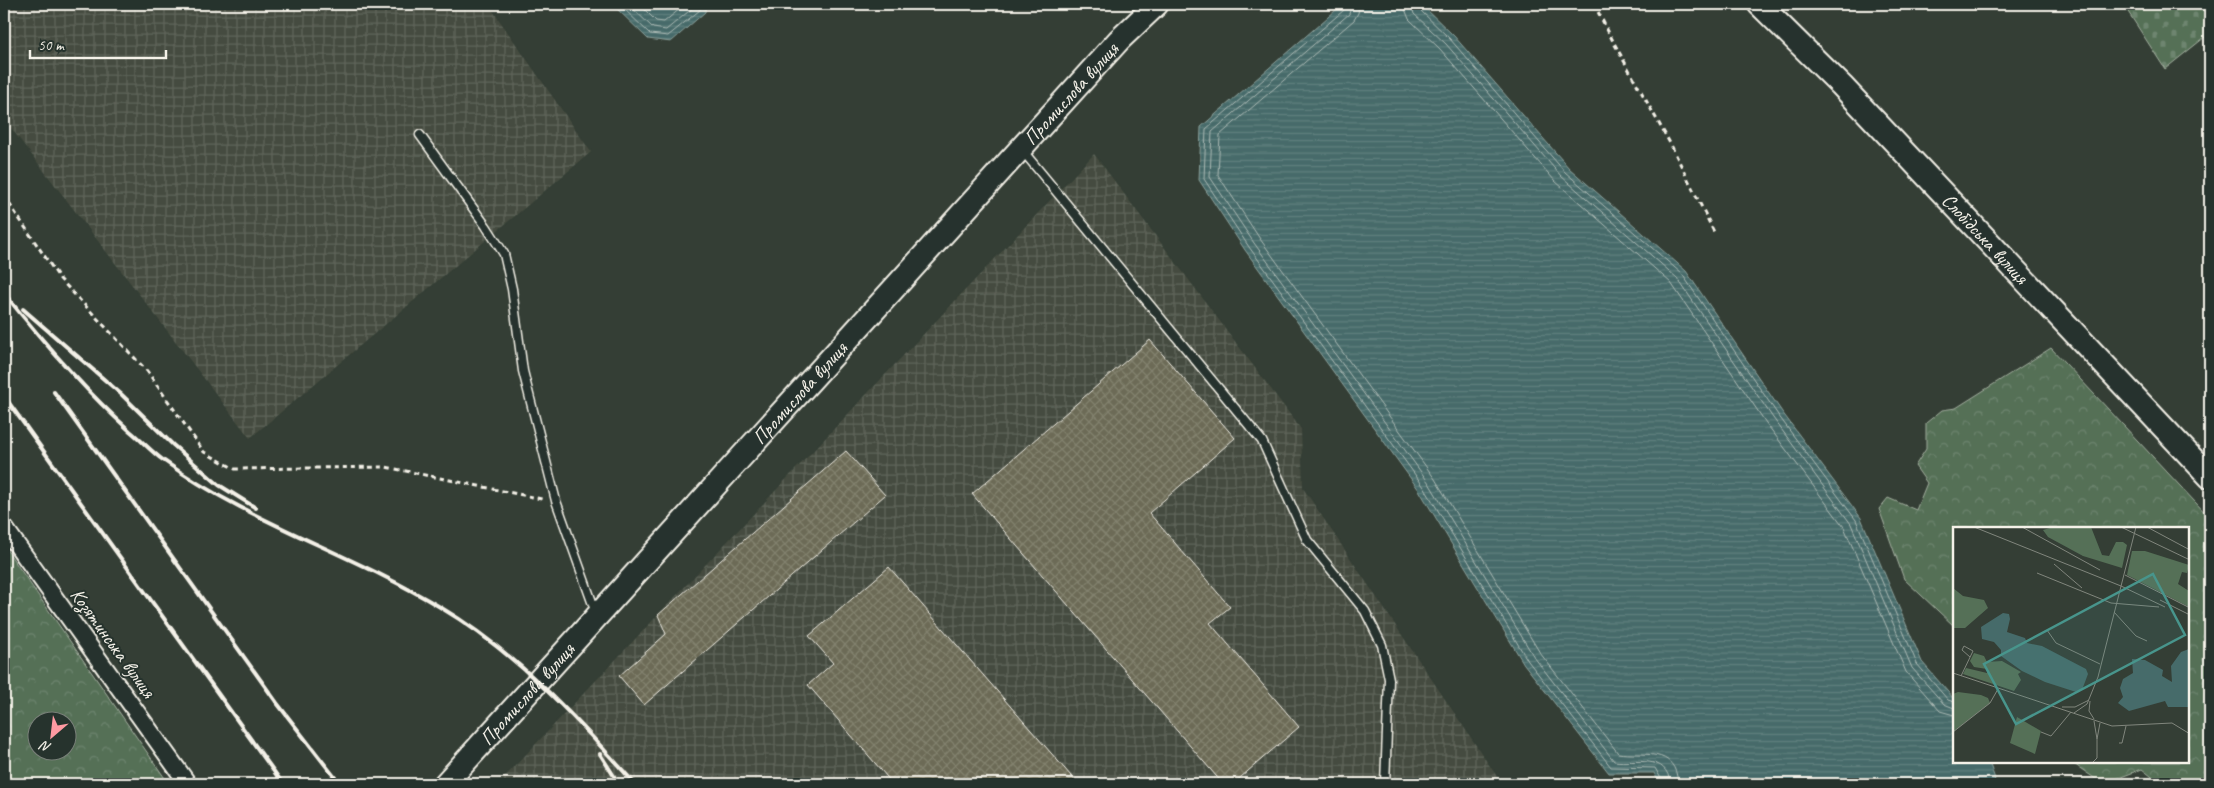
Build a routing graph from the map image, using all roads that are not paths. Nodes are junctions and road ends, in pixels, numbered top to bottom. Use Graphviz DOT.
graph roads {
  1 [pos="1157,4"];
  2 [pos="1759,5"];
  3 [pos="420,135"];
  4 [pos="1021,148"];
  5 [pos="2208,469"];
  6 [pos="4,527"];
  7 [pos="597,617"];
  8 [pos="188,784"];
  9 [pos="445,784"];
  10 [pos="1384,784"];
  1 -- 4 [label="street, Промислова вулиця"];
  2 -- 5 [label="street, Слобідська вулиця"];
  3 -- 7 [label="lane"];
  4 -- 7 [label="street, Промислова вулиця"];
  4 -- 10 [label="lane"];
  6 -- 8 [label="street, Козятинська вулиця"];
  7 -- 9 [label="street, Промислова вулиця"];
}
